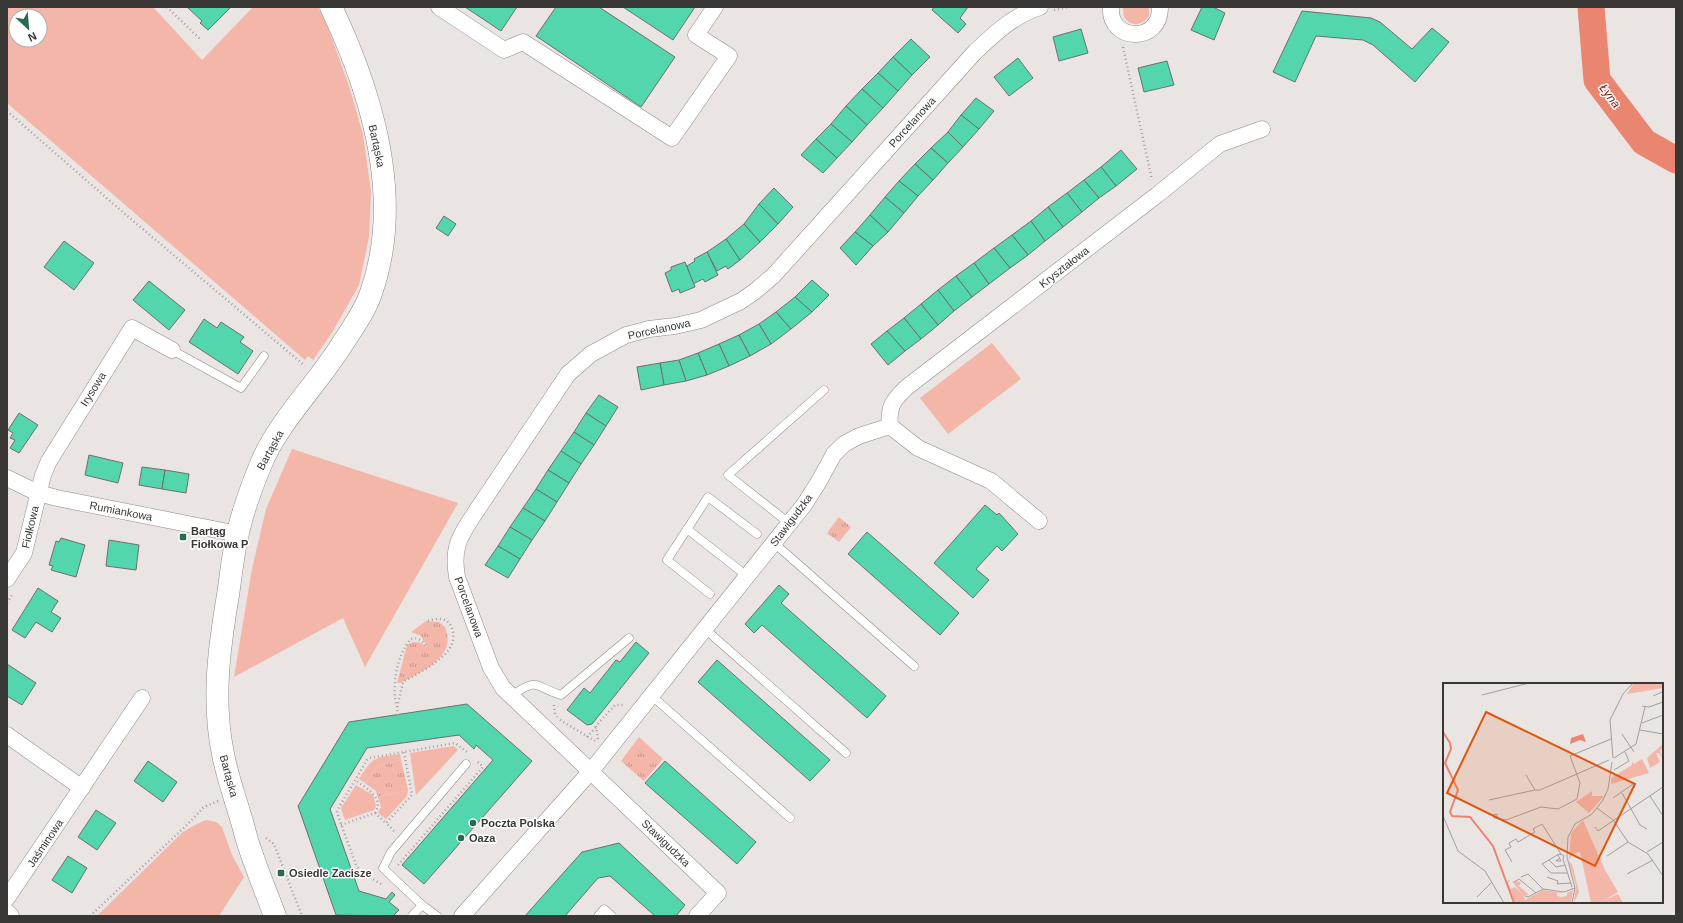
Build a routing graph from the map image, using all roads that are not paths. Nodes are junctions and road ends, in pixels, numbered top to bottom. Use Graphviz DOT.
graph roads {
  1 [pos="330,7"];
  2 [pos="439,7"];
  3 [pos="715,7"];
  4 [pos="1111,7"];
  5 [pos="1160,7"];
  6 [pos="1044,10"];
  7 [pos="1262,129"];
  8 [pos="172,350"];
  9 [pos="264,356"];
  10 [pos="824,390"];
  11 [pos="890,426"];
  12 [pos="7,478"];
  13 [pos="38,493"];
  14 [pos="1039,521"];
  15 [pos="789,523"];
  16 [pos="687,529"];
  17 [pos="238,534"];
  18 [pos="757,534"];
  19 [pos="774,543"];
  20 [pos="747,576"];
  21 [pos="11,585"];
  22 [pos="710,594"];
  23 [pos="705,629"];
  24 [pos="629,638"];
  25 [pos="914,666"];
  26 [pos="511,696"];
  27 [pos="652,696"];
  28 [pos="142,698"];
  29 [pos="7,735"];
  30 [pos="846,753"];
  31 [pos="466,764"];
  32 [pos="591,772"];
  33 [pos="82,788"];
  34 [pos="790,818"];
  35 [pos="377,860"];
  36 [pos="383,868"];
  37 [pos="7,898"];
  38 [pos="422,906"];
  39 [pos="7,912"];
  40 [pos="11,916"];
  41 [pos="275,916"];
  42 [pos="412,916"];
  43 [pos="438,916"];
  44 [pos="462,916"];
  45 [pos="598,916"];
  46 [pos="612,916"];
  47 [pos="697,916"];
  1 -- 17 [label="street, Bartąska"];
  2 -- 3 [label="street"];
  4 -- 5 [label="street"];
  6 -- 26 [label="street, Porcelanowa"];
  7 -- 11 [label="street, Kryształowa"];
  8 -- 9 [label="lane"];
  8 -- 13 [label="street, Irysowa"];
  10 -- 15 [label="lane"];
  11 -- 14 [label="street"];
  11 -- 15 [label="street, Stawigudzka"];
  12 -- 13 [label="street, Rumiankowa"];
  13 -- 17 [label="street, Rumiankowa"];
  13 -- 21 [label="street, Fiołkowa"];
  15 -- 19 [label="street, Stawigudzka"];
  16 -- 18 [label="lane"];
  16 -- 20 [label="lane"];
  16 -- 22 [label="lane"];
  17 -- 41 [label="street, Bartąska"];
  19 -- 20 [label="street, Stawigudzka"];
  19 -- 25 [label="lane"];
  20 -- 23 [label="street, Stawigudzka"];
  23 -- 27 [label="street, Stawigudzka"];
  23 -- 30 [label="lane"];
  24 -- 26 [label="lane"];
  26 -- 32 [label="street, Porcelanowa"];
  27 -- 32 [label="street, Stawigudzka"];
  27 -- 34 [label="lane"];
  28 -- 33 [label="street, Jaśminowa"];
  29 -- 33 [label="street"];
  31 -- 36 [label="lane"];
  32 -- 44 [label="street, Stawigudzka"];
  32 -- 47 [label="street, Stawigudzka"];
  33 -- 37 [label="street, Jaśminowa"];
  35 -- 36 [label="lane"];
  36 -- 38 [label="lane"];
  38 -- 42 [label="lane"];
  38 -- 43 [label="lane"];
  39 -- 40 [label="street"];
  45 -- 46 [label="lane"];
}
